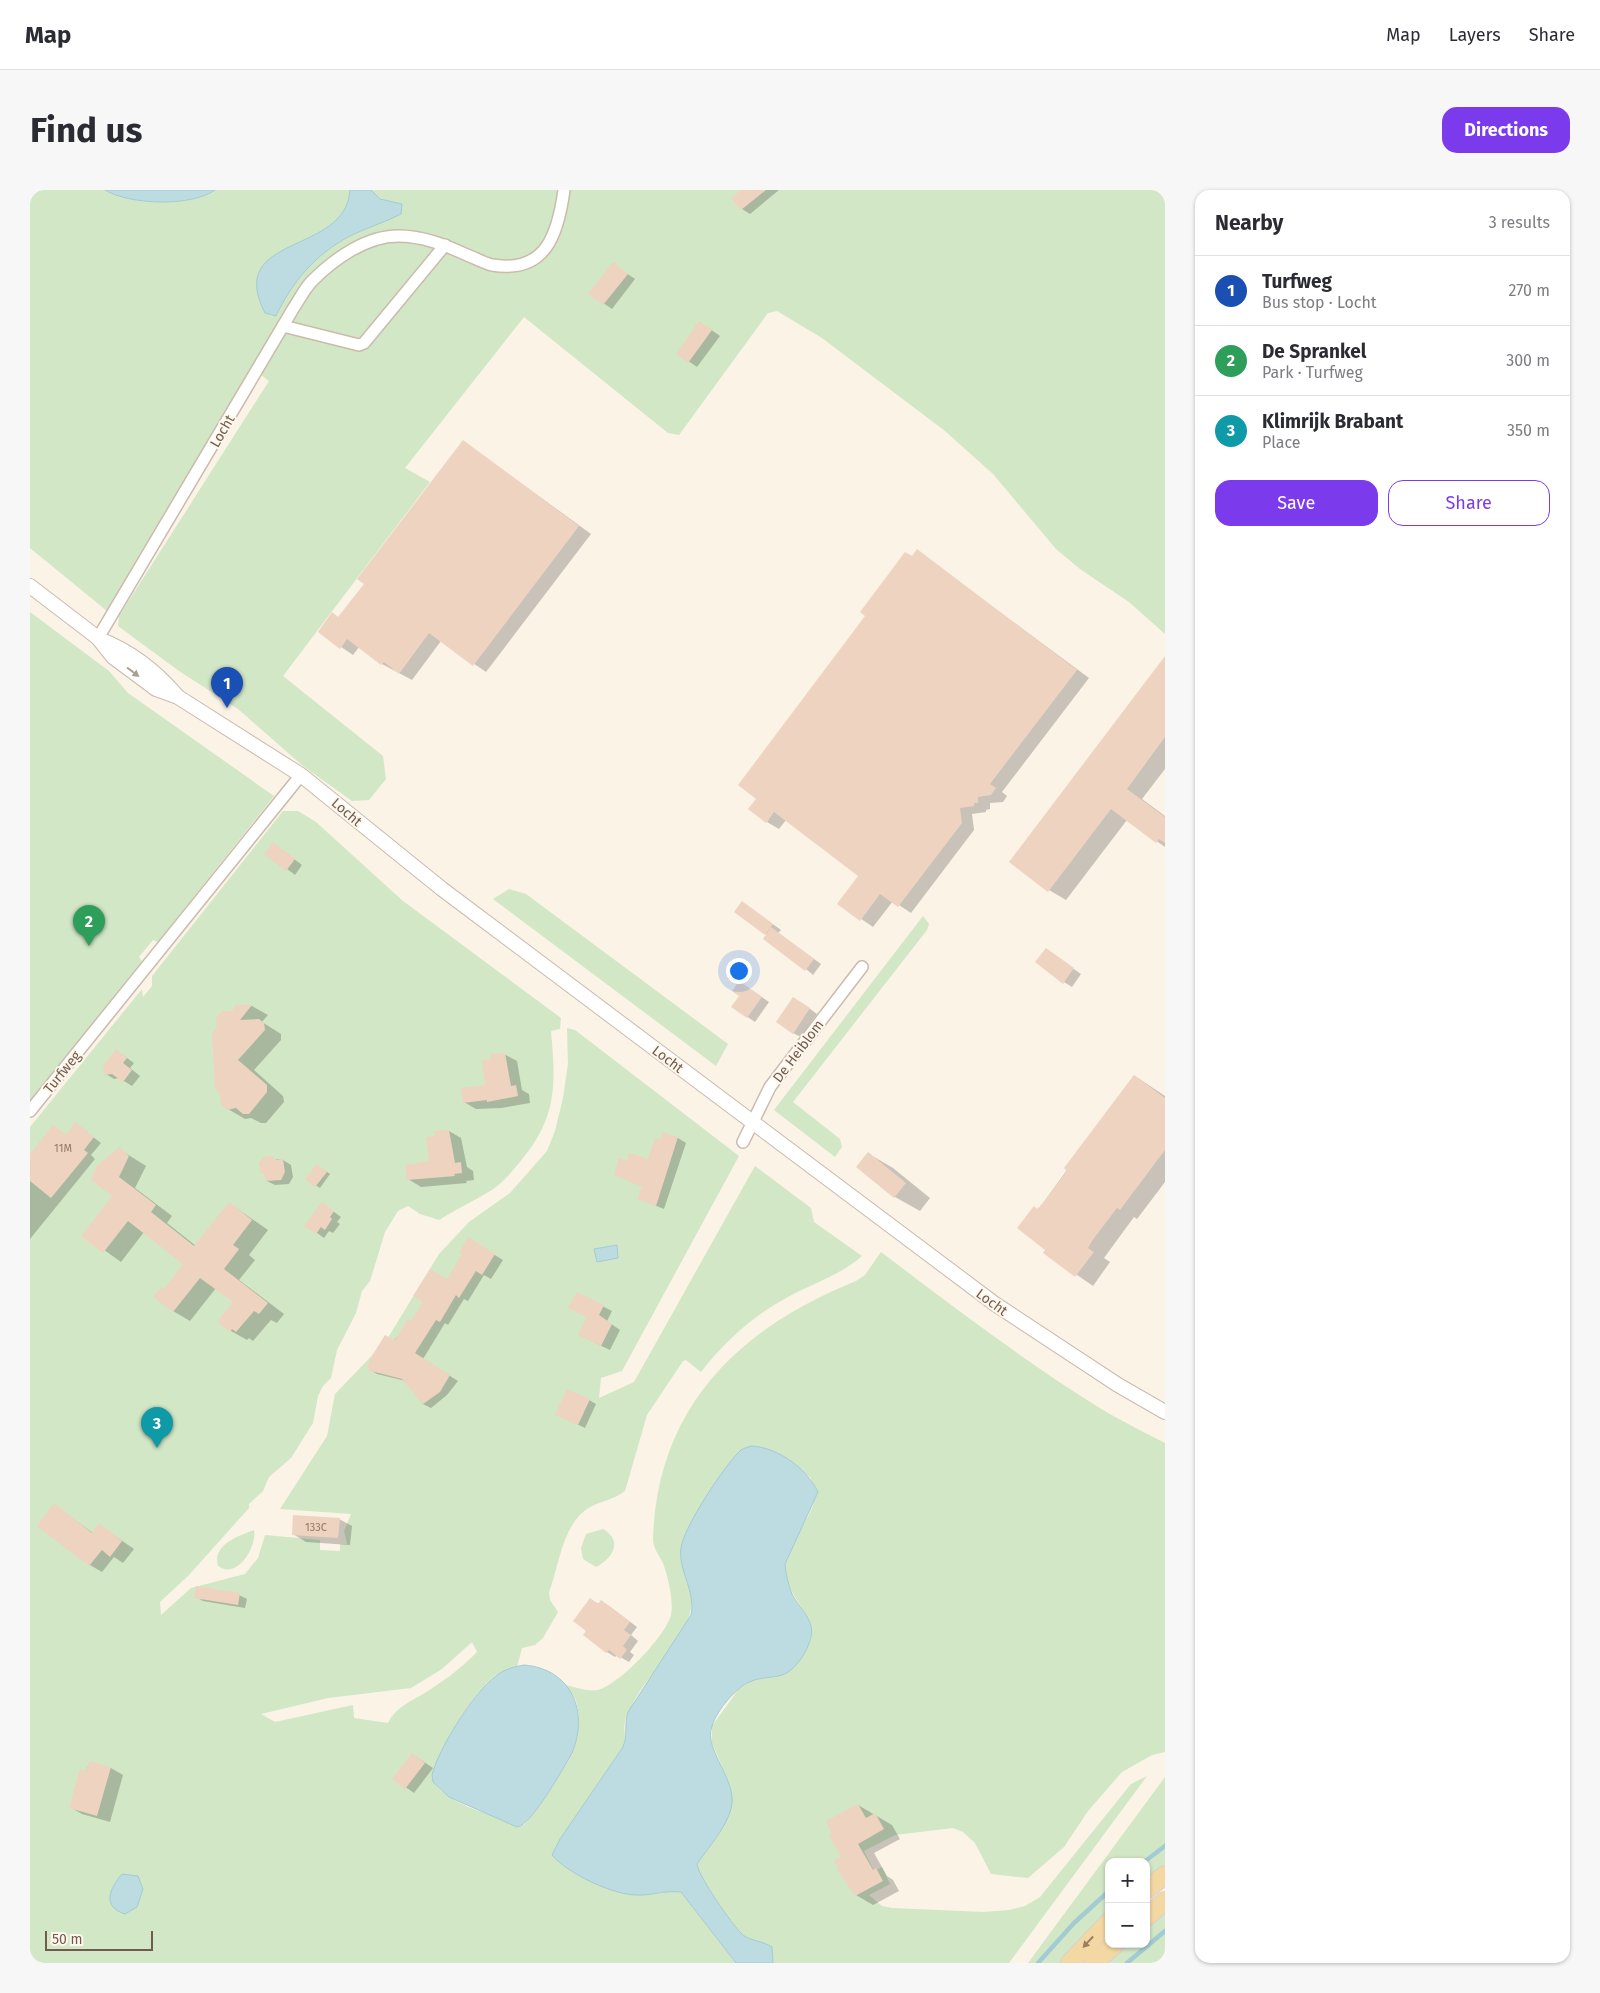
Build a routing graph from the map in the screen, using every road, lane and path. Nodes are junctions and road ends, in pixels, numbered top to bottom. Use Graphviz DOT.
graph roads {
  1 [pos="564,190"];
  2 [pos="445,245"];
  3 [pos="283,326"];
  4 [pos="30,586"];
  5 [pos="98,638"];
  6 [pos="301,776"];
  7 [pos="862,966"];
  8 [pos="30,1112"];
  9 [pos="752,1122"];
  10 [pos="743,1142"];
  11 [pos="1165,1412"];
  12 [pos="1165,1876"];
  13 [pos="1150,1887"];
  14 [pos="1165,1901"];
  15 [pos="1150,1914"];
  16 [pos="1105,1926"];
  17 [pos="1111,1948"];
  18 [pos="1070,1963"];
  19 [pos="1094,1963"];
  1 -- 2 [label="street, Locht"];
  2 -- 3 [label="street, Locht"];
  2 -- 3 [label="street"];
  3 -- 5 [label="street, Locht"];
  4 -- 5 [label="street"];
  5 -- 6 [label="street, Locht"];
  6 -- 8 [label="street, Turfweg"];
  6 -- 9 [label="street, Locht"];
  7 -- 9 [label="street, De Heiblom"];
  9 -- 10 [label="street, De Heiblom"];
  9 -- 11 [label="street, Locht"];
  12 -- 13 [label="main road"];
  14 -- 15 [label="main road"];
  16 -- 18 [label="main road, one-way"];
  17 -- 19 [label="main road"];
}
